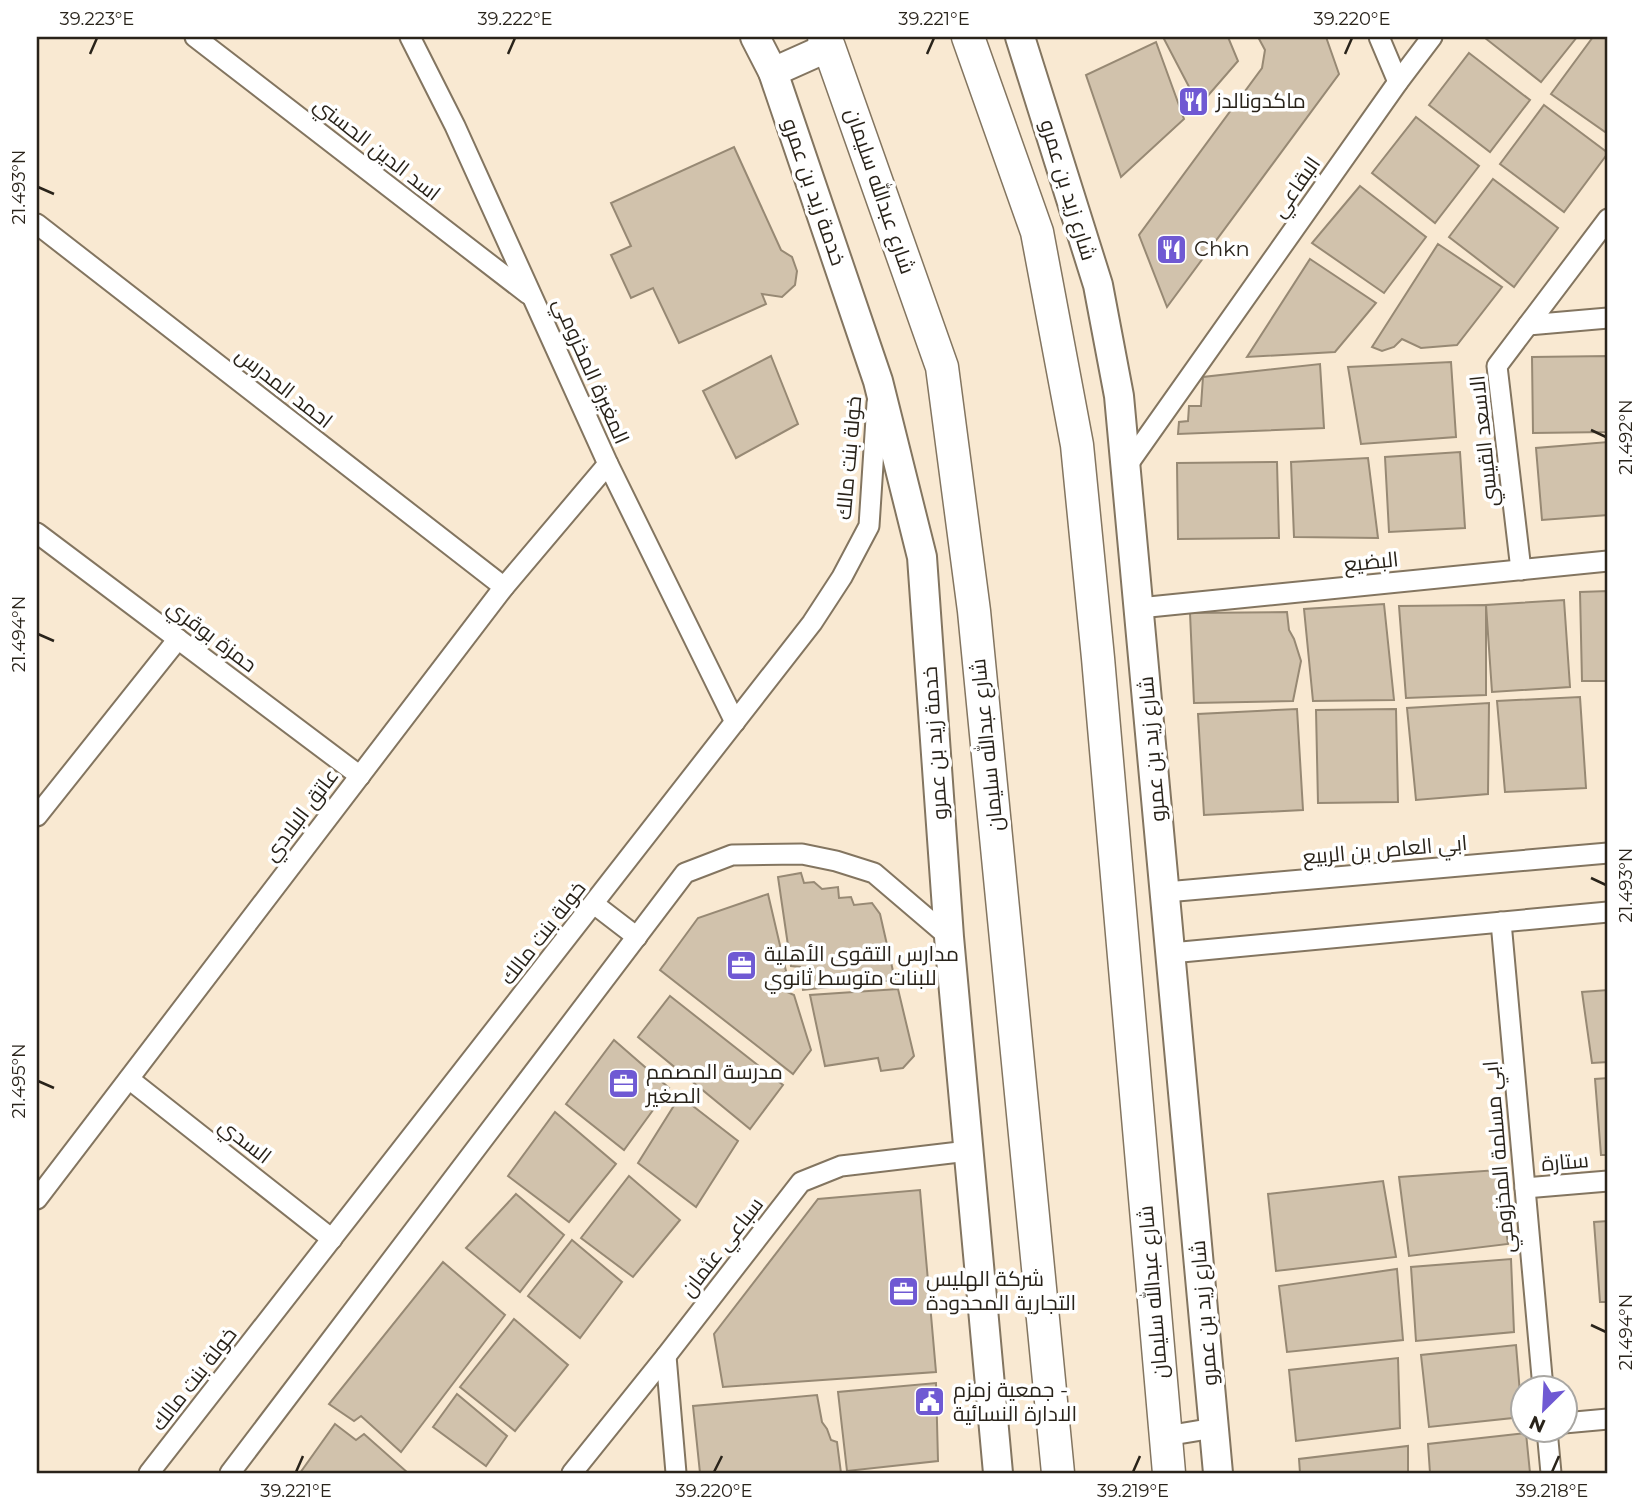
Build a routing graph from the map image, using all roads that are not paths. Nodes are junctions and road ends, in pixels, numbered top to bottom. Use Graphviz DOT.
graph roads {
  1 [pos="195,37"];
  2 [pos="410,37"];
  3 [pos="755,37"];
  4 [pos="968,37"];
  5 [pos="1020,37"];
  6 [pos="1379,37"];
  7 [pos="1432,37"];
  8 [pos="827,42"];
  9 [pos="773,72"];
  10 [pos="1398,82"];
  11 [pos="1608,219"];
  12 [pos="37,225"];
  13 [pos="532,297"];
  14 [pos="1608,318"];
  15 [pos="1528,326"];
  16 [pos="878,380"];
  17 [pos="608,464"];
  18 [pos="1125,467"];
  19 [pos="37,533"];
  20 [pos="1608,561"];
  21 [pos="1521,570"];
  22 [pos="504,587"];
  23 [pos="1139,608"];
  24 [pos="178,639"];
  25 [pos="736,722"];
  26 [pos="360,776"];
  27 [pos="37,816"];
  28 [pos="1608,853"];
  29 [pos="1166,892"];
  30 [pos="594,904"];
  31 [pos="1608,912"];
  32 [pos="1501,922"];
  33 [pos="637,937"];
  34 [pos="948,937"];
  35 [pos="1171,953"];
  36 [pos="129,1079"];
  37 [pos="968,1152"];
  38 [pos="1608,1181"];
  39 [pos="1525,1188"];
  40 [pos="37,1199"];
  41 [pos="332,1239"];
  42 [pos="666,1356"];
  43 [pos="1542,1374"];
  44 [pos="1608,1419"];
  45 [pos="1578,1422"];
  46 [pos="1214,1428"];
  47 [pos="1166,1436"];
  48 [pos="1548,1444"];
  49 [pos="149,1473"];
  50 [pos="230,1473"];
  51 [pos="572,1473"];
  52 [pos="676,1473"];
  53 [pos="998,1473"];
  54 [pos="1058,1473"];
  55 [pos="1169,1473"];
  56 [pos="1218,1473"];
  57 [pos="1551,1473"];
  1 -- 13 [label="street, اسد الدين الحسني"];
  2 -- 13 [label="street, المغيرة المخزومي"];
  3 -- 9 [label="main road, خدمة زيد بن عمرو"];
  4 -- 47 [label="main road, شارع عبدالله سليمان"];
  5 -- 18 [label="main road, شارع زيد بن عمرو"];
  6 -- 10 [label="street"];
  7 -- 10 [label="street, البقاعي"];
  8 -- 9 [label="main road"];
  8 -- 54 [label="main road, شارع عبدالله سليمان"];
  9 -- 16 [label="main road, خدمة زيد بن عمرو"];
  10 -- 18 [label="street, البقاعي"];
  11 -- 15 [label="street, الاسعد القيسي"];
  12 -- 22 [label="street, احمد المدرس"];
  13 -- 17 [label="street, المغيرة المخزومي"];
  14 -- 15 [label="street"];
  15 -- 21 [label="street, الاسعد القيسي"];
  16 -- 25 [label="street, خولة بنت مالك"];
  16 -- 34 [label="main road, خدمة زيد بن عمرو"];
  17 -- 22 [label="street, عاتق البلادي"];
  17 -- 25 [label="street, المغيرة المخزومي"];
  18 -- 23 [label="main road, شارع زيد بن عمرو"];
  19 -- 24 [label="street, حمزة بوقري"];
  20 -- 21 [label="street, البضيع"];
  21 -- 23 [label="street, البضيع"];
  22 -- 26 [label="street, عاتق البلادي"];
  23 -- 29 [label="main road, شارع زيد بن عمرو"];
  24 -- 26 [label="street, حمزة بوقري"];
  24 -- 27 [label="street"];
  25 -- 30 [label="street, خولة بنت مالك"];
  26 -- 36 [label="street, عاتق البلادي"];
  28 -- 29 [label="street, ابي العاص بن الربيع"];
  29 -- 35 [label="main road, شارع زيد بن عمرو"];
  30 -- 33 [label="street"];
  30 -- 41 [label="street, خولة بنت مالك"];
  31 -- 32 [label="street"];
  32 -- 35 [label="street"];
  32 -- 39 [label="street, ابي مسلمة المخزومي"];
  33 -- 34 [label="street"];
  33 -- 50 [label="street"];
  34 -- 37 [label="main road, خدمة زيد بن عمرو"];
  35 -- 46 [label="main road, شارع زيد بن عمرو"];
  36 -- 40 [label="street, عاتق البلادي"];
  36 -- 41 [label="street, السدي"];
  37 -- 42 [label="street, سباعي عثمان"];
  37 -- 53 [label="main road, خدمة زيد بن عمرو"];
  38 -- 39 [label="street, ستارة"];
  39 -- 43 [label="street, ابي مسلمة المخزومي"];
  41 -- 49 [label="street, خولة بنت مالك"];
  42 -- 51 [label="street, سباعي عثمان"];
  42 -- 52 [label="street"];
  44 -- 45 [label="street"];
  46 -- 47 [label="street"];
  46 -- 56 [label="main road, شارع زيد بن عمرو"];
  47 -- 55 [label="main road, شارع عبدالله سليمان"];
  48 -- 57 [label="street"];
}
